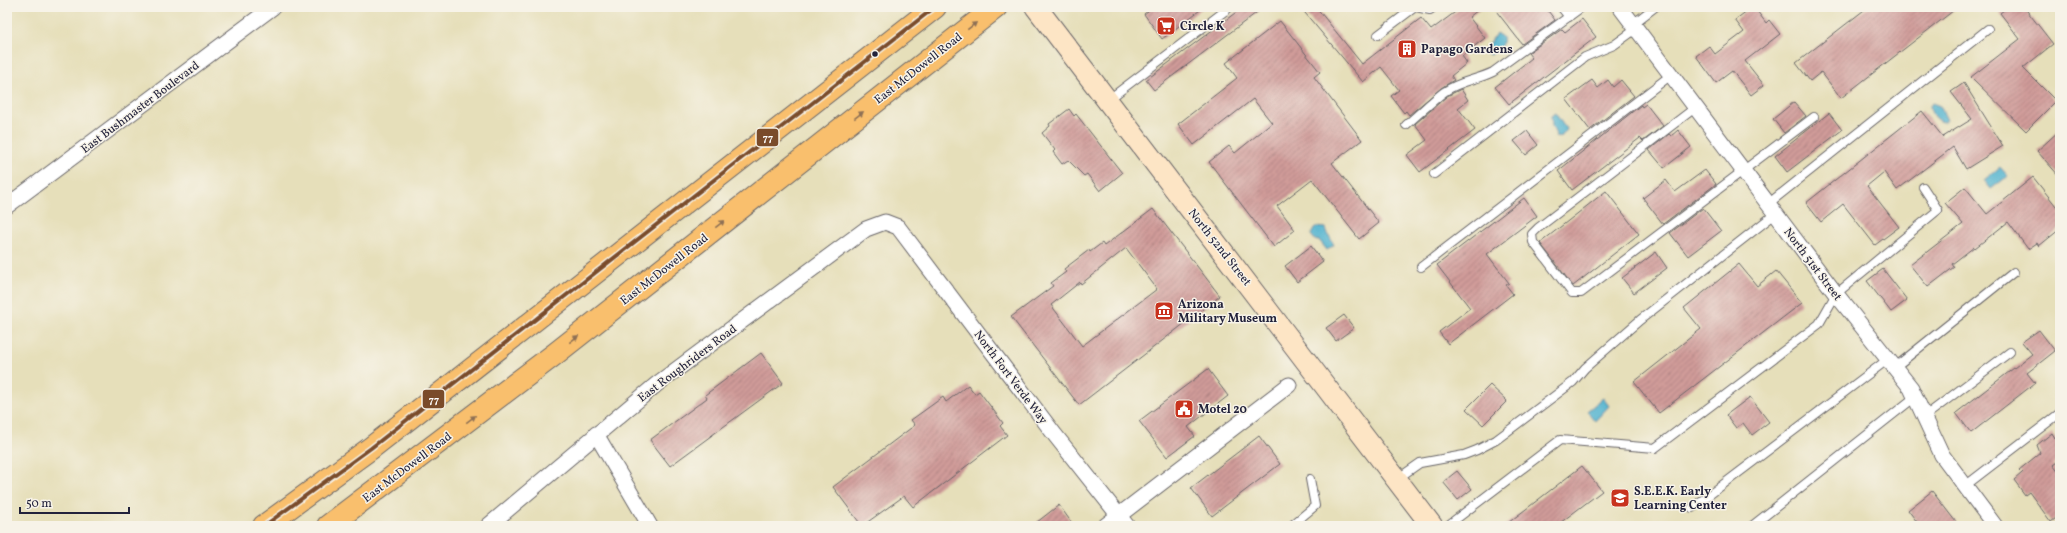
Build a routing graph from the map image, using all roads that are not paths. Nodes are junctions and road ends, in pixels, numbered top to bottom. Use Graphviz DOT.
graph roads {
  1 [pos="273,7"];
  2 [pos="935,7"];
  3 [pos="996,7"];
  4 [pos="1036,7"];
  5 [pos="1230,7"];
  6 [pos="1416,7"];
  7 [pos="1434,7"];
  8 [pos="1561,7"];
  9 [pos="1582,7"];
  10 [pos="1620,7"];
  11 [pos="1655,7"];
  12 [pos="1569,17"];
  13 [pos="1635,26"];
  14 [pos="1988,30"];
  15 [pos="1378,35"];
  16 [pos="1671,75"];
  17 [pos="1107,101"];
  18 [pos="1696,107"];
  19 [pos="1814,117"];
  20 [pos="1406,125"];
  21 [pos="1744,171"];
  22 [pos="1434,174"];
  23 [pos="1923,187"];
  24 [pos="7,206"];
  25 [pos="1771,209"];
  26 [pos="898,227"];
  27 [pos="1421,267"];
  28 [pos="2014,272"];
  29 [pos="1836,294"];
  30 [pos="2010,352"];
  31 [pos="1891,364"];
  32 [pos="1289,385"];
  33 [pos="1915,397"];
  34 [pos="2060,413"];
  35 [pos="1924,417"];
  36 [pos="596,434"];
  37 [pos="1397,479"];
  38 [pos="1310,480"];
  39 [pos="1965,486"];
  40 [pos="1692,508"];
  41 [pos="1122,521"];
  42 [pos="264,526"];
  43 [pos="328,526"];
  44 [pos="488,526"];
  45 [pos="650,526"];
  46 [pos="1106,526"];
  47 [pos="1291,526"];
  48 [pos="1432,526"];
  49 [pos="1447,526"];
  50 [pos="1752,526"];
  51 [pos="1995,526"];
  1 -- 24 [label="street, East Bushmaster Boulevard"];
  2 -- 42 [label="main road"];
  43 -- 3 [label="main road, East McDowell Road, one-way"];
  4 -- 17 [label="main road, North 52nd Street"];
  5 -- 17 [label="lane"];
  6 -- 7 [label="lane"];
  6 -- 15 [label="lane"];
  8 -- 12 [label="lane"];
  9 -- 12 [label="lane"];
  10 -- 13 [label="street, North 51st Street"];
  11 -- 13 [label="lane"];
  12 -- 20 [label="lane"];
  13 -- 16 [label="street, North 51st Street"];
  13 -- 22 [label="lane"];
  14 -- 25 [label="lane"];
  16 -- 18 [label="street, North 51st Street"];
  16 -- 27 [label="lane"];
  17 -- 37 [label="main road, North 52nd Street"];
  18 -- 21 [label="street, North 51st Street"];
  18 -- 21 [label="lane"];
  19 -- 21 [label="lane"];
  21 -- 25 [label="street, North 51st Street"];
  23 -- 29 [label="lane"];
  25 -- 29 [label="street, North 51st Street"];
  25 -- 37 [label="lane"];
  26 -- 36 [label="street, East Roughriders Road"];
  26 -- 41 [label="street, North Fort Verde Way"];
  28 -- 31 [label="lane"];
  29 -- 31 [label="street, North 51st Street"];
  29 -- 49 [label="lane"];
  30 -- 35 [label="lane"];
  31 -- 33 [label="street, North 51st Street"];
  31 -- 40 [label="lane"];
  32 -- 41 [label="street"];
  33 -- 35 [label="street, North 51st Street"];
  33 -- 50 [label="lane"];
  34 -- 39 [label="lane"];
  35 -- 39 [label="street, North 51st Street"];
  36 -- 44 [label="street, East Roughriders Road"];
  36 -- 45 [label="street"];
  37 -- 48 [label="main road, North 52nd Street"];
  38 -- 47 [label="lane"];
  39 -- 51 [label="street, North 51st Street"];
  41 -- 46 [label="street"];
}
